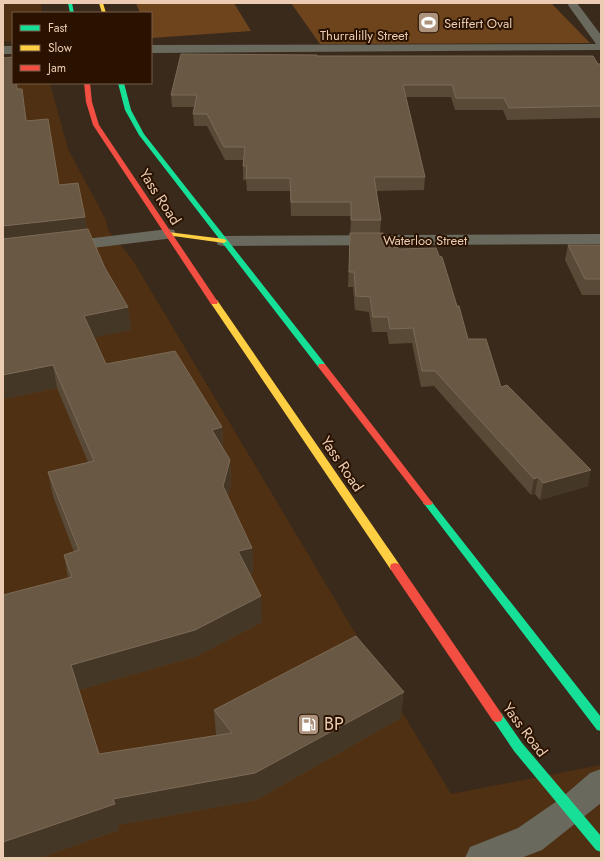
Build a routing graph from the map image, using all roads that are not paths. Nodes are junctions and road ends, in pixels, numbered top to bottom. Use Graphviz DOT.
graph roads {
  1 [pos="573,5"];
  2 [pos="601,43"];
  3 [pos="601,47"];
  4 [pos="152,49"];
  5 [pos="87,84"];
  6 [pos="120,84"];
  7 [pos="168,234"];
  8 [pos="601,239"];
  9 [pos="224,241"];
  10 [pos="3,254"];
  11 [pos="601,726"];
  12 [pos="601,783"];
  13 [pos="571,809"];
  14 [pos="601,846"];
  15 [pos="482,858"];
  1 -- 2 [label="street"];
  3 -- 4 [label="street, Thurralilly Street"];
  5 -- 7 [label="main road, Yass Road"];
  6 -- 9 [label="main road, Yass Road"];
  7 -- 9 [label="main road"];
  7 -- 10 [label="street"];
  7 -- 13 [label="main road, Yass Road"];
  8 -- 9 [label="street, Waterloo Street"];
  9 -- 11 [label="main road, Yass Road"];
  12 -- 13 [label="street"];
  13 -- 14 [label="main road, Yass Road"];
  13 -- 15 [label="street"];
}
